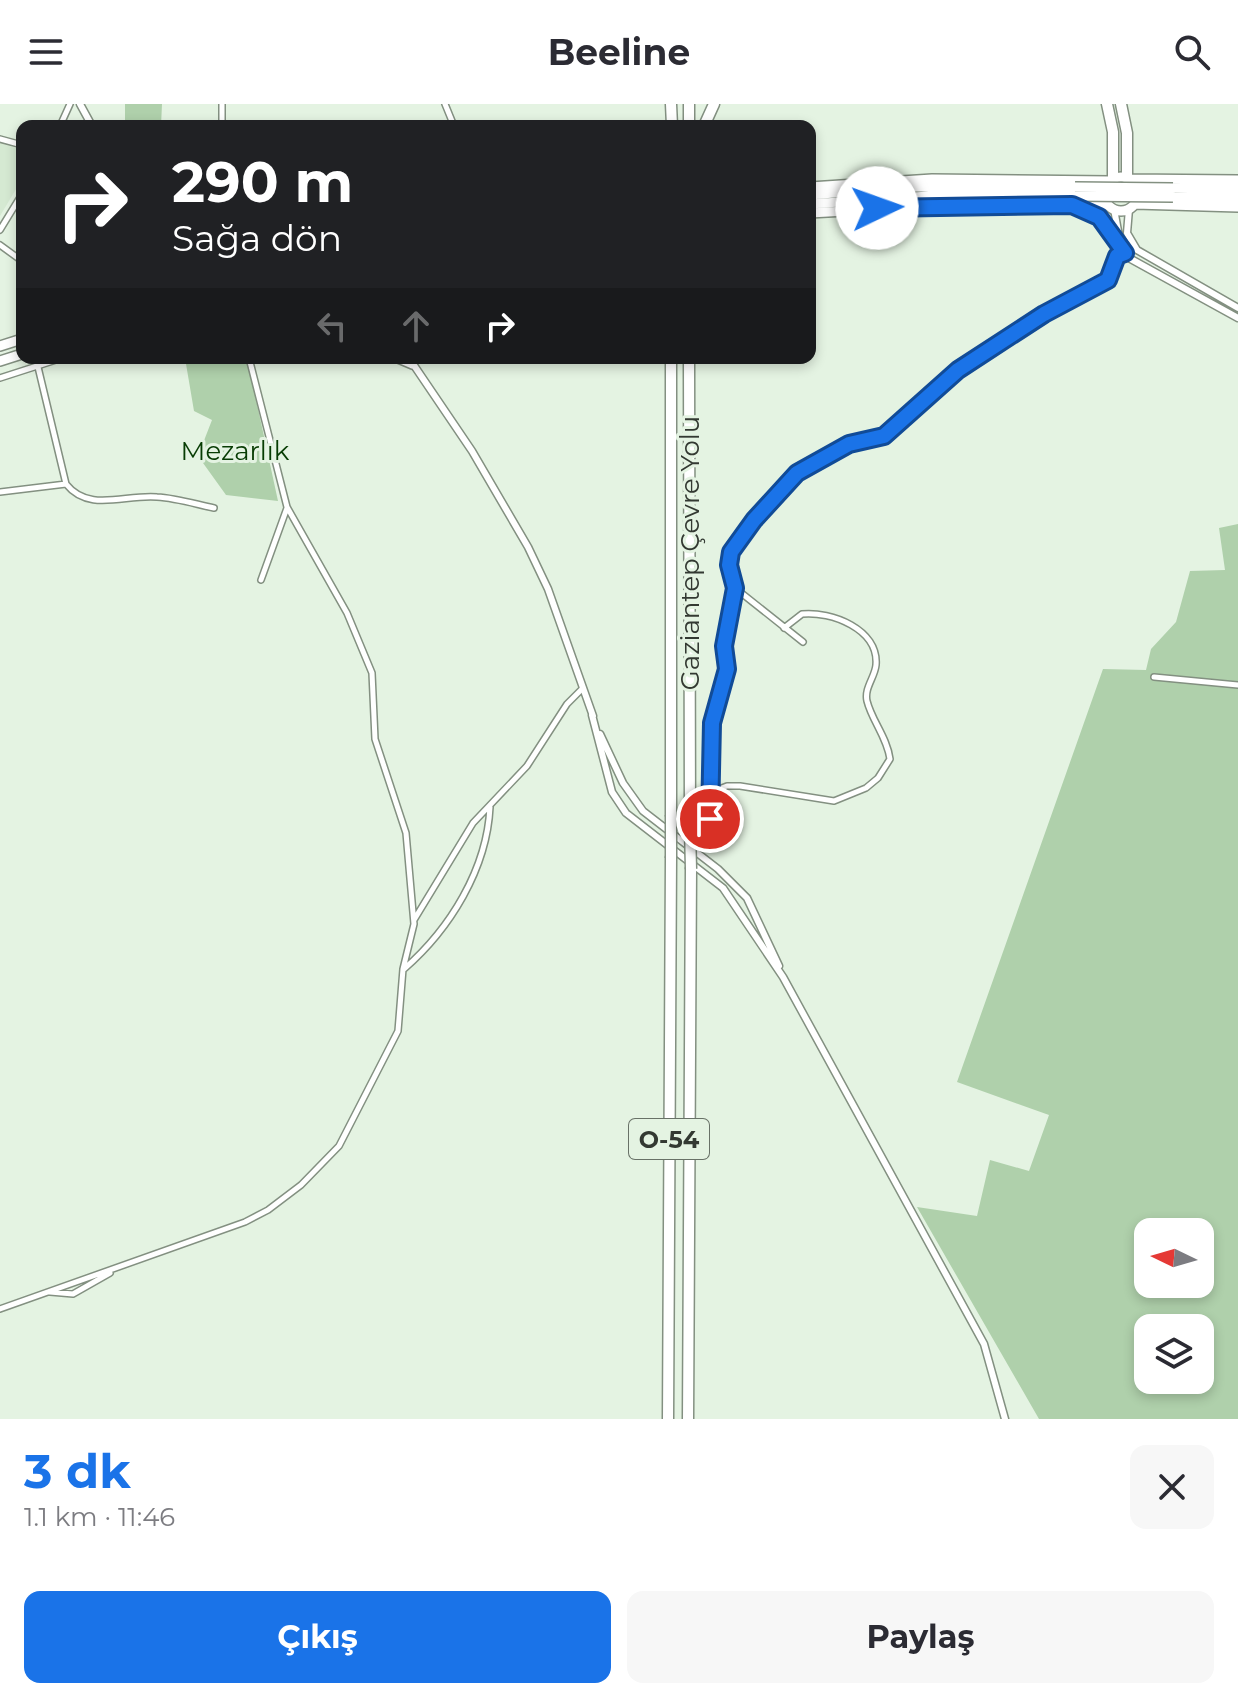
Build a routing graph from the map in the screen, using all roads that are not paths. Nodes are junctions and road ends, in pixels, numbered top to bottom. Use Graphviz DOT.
graph roads {
  1 [pos="1107,104"];
  2 [pos="1121,104"];
  3 [pos="1128,178"];
  4 [pos="1111,180"];
  5 [pos="1238,180"];
  6 [pos="816,187"];
  7 [pos="1238,189"];
  8 [pos="1173,192"];
  9 [pos="816,194"];
  10 [pos="1074,196"];
  11 [pos="1238,198"];
  12 [pos="16,204"];
  13 [pos="816,204"];
  14 [pos="1132,206"];
  15 [pos="1111,207"];
  16 [pos="1238,207"];
  17 [pos="816,213"];
  18 [pos="0,230"];
  19 [pos="1120,242"];
  20 [pos="1125,253"];
  21 [pos="1238,308"];
  22 [pos="1238,318"];
  23 [pos="46,364"];
  24 [pos="251,364"];
  25 [pos="407,364"];
  26 [pos="671,364"];
  27 [pos="689,364"];
  28 [pos="412,366"];
  29 [pos="38,367"];
  30 [pos="0,378"];
  31 [pos="66,484"];
  32 [pos="0,492"];
  33 [pos="287,507"];
  34 [pos="214,508"];
  35 [pos="261,580"];
  36 [pos="735,588"];
  37 [pos="784,628"];
  38 [pos="803,642"];
  39 [pos="1154,677"];
  40 [pos="1238,685"];
  41 [pos="583,688"];
  42 [pos="592,715"];
  43 [pos="714,791"];
  44 [pos="490,807"];
  45 [pos="718,844"];
  46 [pos="413,920"];
  47 [pos="403,969"];
  48 [pos="783,977"];
  49 [pos="114,1270"];
  50 [pos="49,1292"];
  51 [pos="0,1309"];
  52 [pos="668,1419"];
  53 [pos="688,1419"];
  54 [pos="1005,1419"];
  1 -- 4 [label="highway"];
  2 -- 3 [label="highway"];
  3 -- 4 [label="highway"];
  3 -- 5 [label="highway"];
  3 -- 14 [label="highway"];
  4 -- 6 [label="highway"];
  4 -- 15 [label="highway"];
  7 -- 8 [label="highway"];
  8 -- 10 [label="highway, bridge"];
  8 -- 11 [label="highway"];
  9 -- 10 [label="highway"];
  10 -- 13 [label="highway"];
  10 -- 15 [label="highway"];
  10 -- 17 [label="highway"];
  10 -- 19 [label="street"];
  12 -- 18 [label="street"];
  14 -- 15 [label="highway"];
  14 -- 16 [label="highway"];
  14 -- 21 [label="street"];
  15 -- 19 [label="street"];
  19 -- 20 [label="street"];
  20 -- 22 [label="street"];
  20 -- 36 [label="street"];
  23 -- 29 [label="street"];
  24 -- 33 [label="street"];
  25 -- 28 [label="street"];
  26 -- 52 [label="highway, Gaziantep Çevre Yolu / O-54, bridge"];
  27 -- 53 [label="highway, Gaziantep Çevre Yolu / O-54, bridge"];
  28 -- 41 [label="street"];
  29 -- 30 [label="street"];
  29 -- 31 [label="street"];
  31 -- 32 [label="street"];
  31 -- 34 [label="street"];
  33 -- 35 [label="street"];
  33 -- 46 [label="street"];
  36 -- 37 [label="street"];
  36 -- 43 [label="street"];
  37 -- 38 [label="street"];
  37 -- 43 [label="street"];
  39 -- 40 [label="street"];
  41 -- 42 [label="street"];
  41 -- 44 [label="street"];
  42 -- 48 [label="street"];
  42 -- 48 [label="street"];
  43 -- 45 [label="street"];
  44 -- 46 [label="street"];
  44 -- 47 [label="street"];
  46 -- 47 [label="street"];
  47 -- 49 [label="street"];
  48 -- 54 [label="street"];
  49 -- 50 [label="street"];
  49 -- 50 [label="street"];
  50 -- 51 [label="street"];
}
